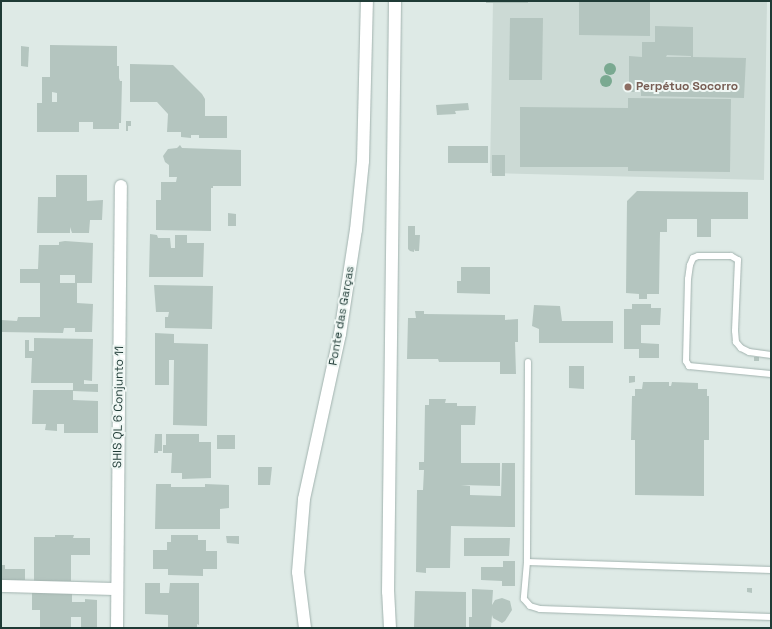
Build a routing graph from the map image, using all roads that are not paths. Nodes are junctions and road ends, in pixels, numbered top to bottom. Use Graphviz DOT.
graph roads {
  1 [pos="367,1"];
  2 [pos="395,1"];
  3 [pos="121,186"];
  4 [pos="771,355"];
  5 [pos="528,362"];
  6 [pos="771,374"];
  7 [pos="527,562"];
  8 [pos="771,570"];
  9 [pos="1,586"];
  10 [pos="117,589"];
  11 [pos="771,617"];
  12 [pos="117,628"];
  13 [pos="305,628"];
  14 [pos="390,628"];
  1 -- 13 [label="main road, Ponte das Garças"];
  2 -- 14 [label="main road"];
  3 -- 10 [label="main road, SHIS QL 6 Conjunto 11"];
  4 -- 6 [label="lane"];
  5 -- 7 [label="lane"];
  7 -- 8 [label="lane"];
  7 -- 11 [label="lane"];
  9 -- 10 [label="main road"];
  10 -- 12 [label="main road, SHIS QL 6 Conjunto 11"];
}
